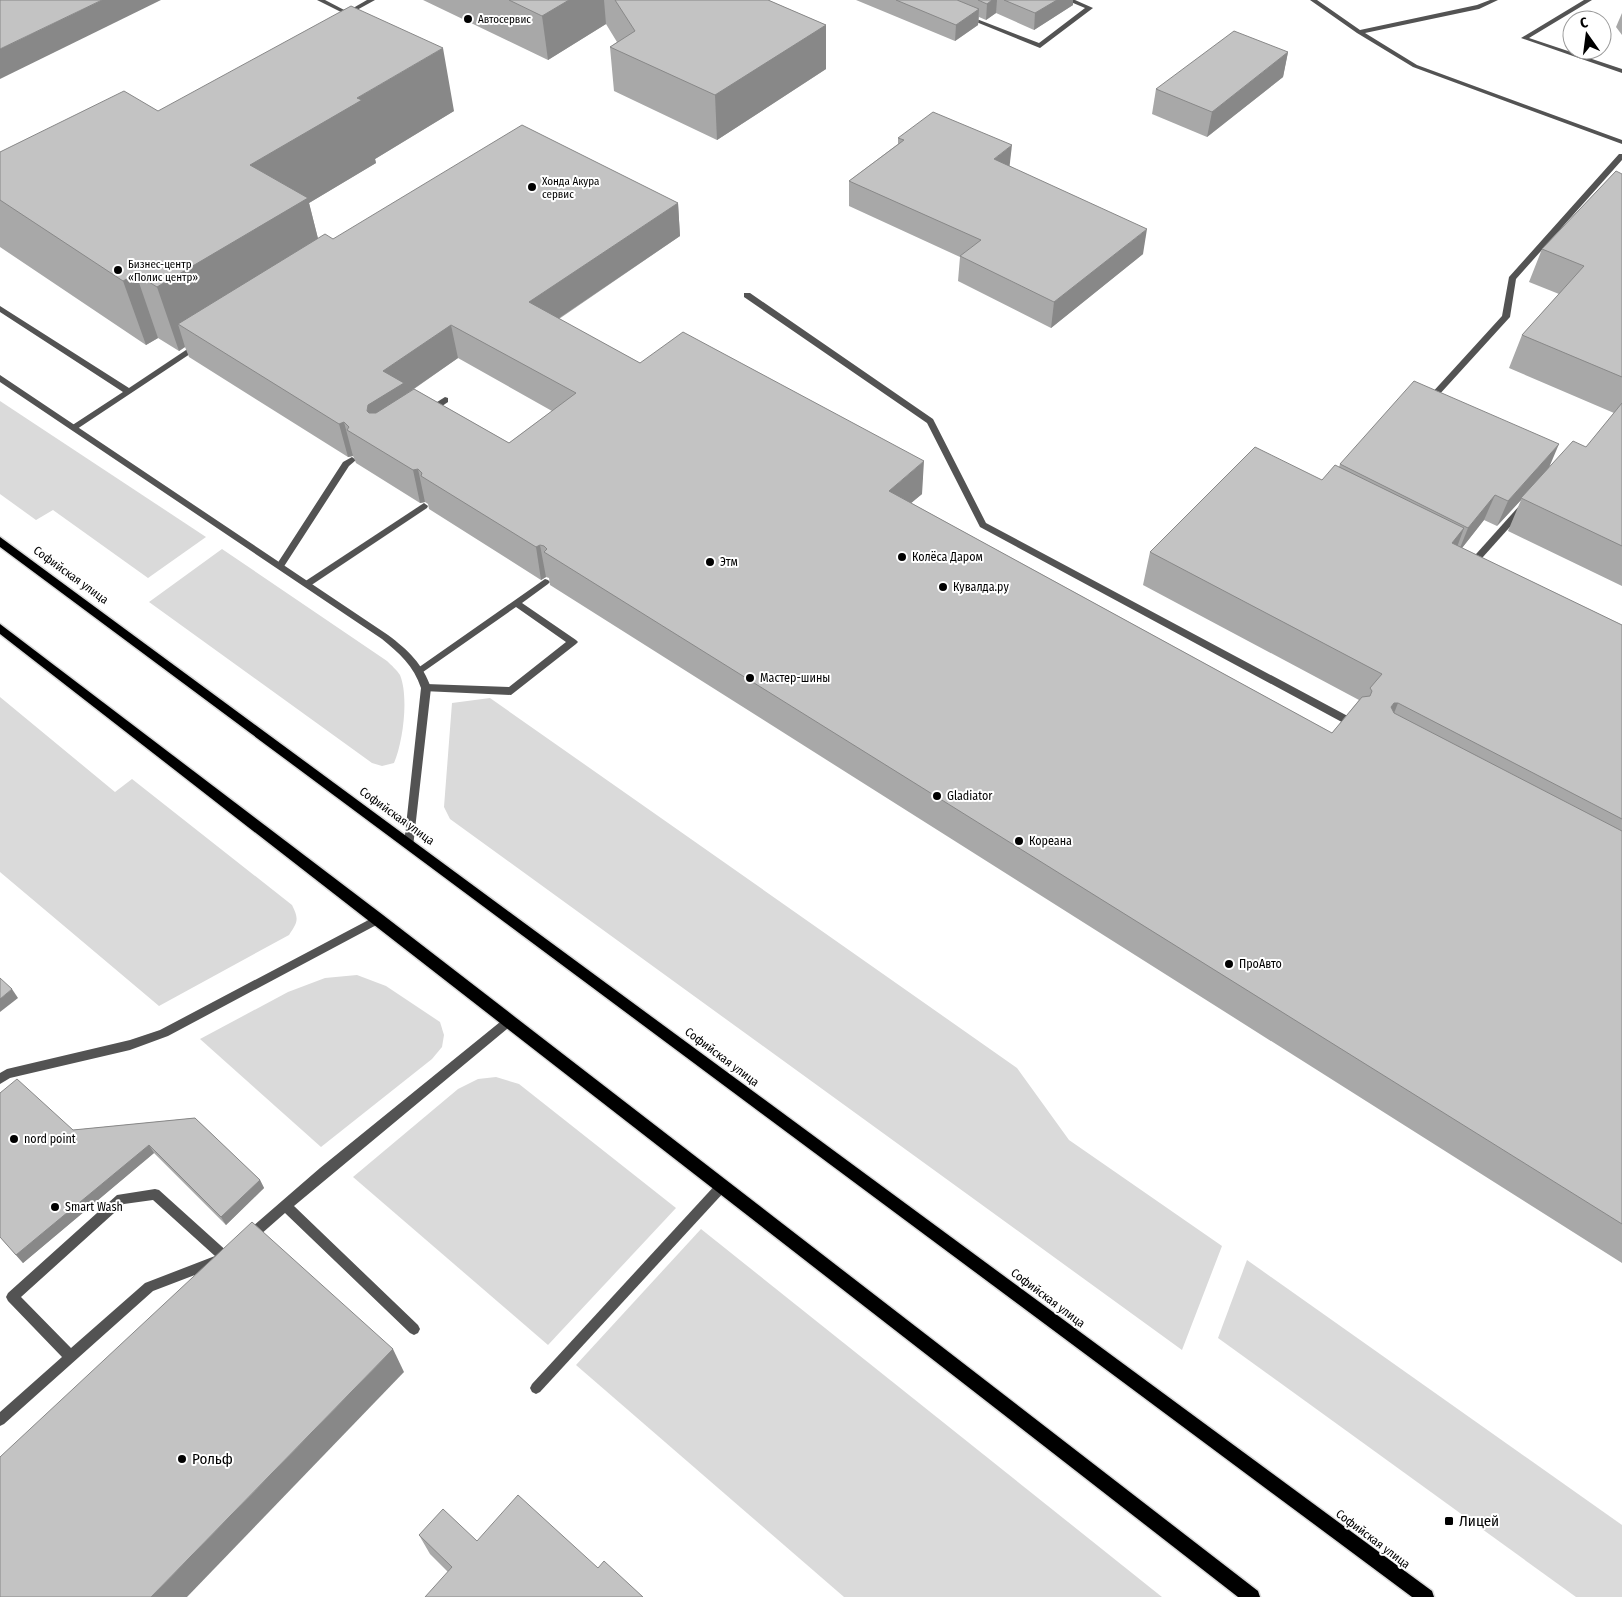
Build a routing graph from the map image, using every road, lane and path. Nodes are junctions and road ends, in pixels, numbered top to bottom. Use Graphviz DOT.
graph roads {
  1 [pos="320,0"];
  2 [pos="372,0"];
  3 [pos="1069,0"];
  4 [pos="1313,0"];
  5 [pos="1495,0"];
  6 [pos="1589,0"];
  7 [pos="347,13"];
  8 [pos="959,14"];
  9 [pos="338,18"];
  10 [pos="1359,32"];
  11 [pos="1622,71"];
  12 [pos="1622,142"];
  13 [pos="1622,156"];
  14 [pos="747,295"];
  15 [pos="0,308"];
  16 [pos="205,341"];
  17 [pos="0,378"];
  18 [pos="130,392"];
  19 [pos="445,400"];
  20 [pos="1442,401"];
  21 [pos="421,416"];
  22 [pos="74,428"];
  23 [pos="352,460"];
  24 [pos="1528,501"];
  25 [pos="424,506"];
  26 [pos="0,541"];
  27 [pos="1462,560"];
  28 [pos="280,566"];
  29 [pos="545,582"];
  30 [pos="308,584"];
  31 [pos="516,603"];
  32 [pos="0,628"];
  33 [pos="420,670"];
  34 [pos="426,688"];
  35 [pos="1354,724"];
  36 [pos="409,844"];
  37 [pos="378,919"];
  38 [pos="509,1021"];
  39 [pos="2,1073"];
  40 [pos="722,1186"];
  41 [pos="285,1205"];
  42 [pos="234,1251"];
  43 [pos="414,1329"];
  44 [pos="70,1356"];
  45 [pos="536,1388"];
  46 [pos="0,1420"];
  47 [pos="1252,1597"];
  48 [pos="1426,1597"];
  1 -- 7 [label="street"];
  2 -- 7 [label="street"];
  3 -- 8 [label="street"];
  4 -- 10 [label="street"];
  5 -- 10 [label="street"];
  6 -- 11 [label="street"];
  7 -- 9 [label="street"];
  10 -- 12 [label="street"];
  13 -- 20 [label="street"];
  14 -- 35 [label="street"];
  15 -- 18 [label="street"];
  16 -- 18 [label="street"];
  17 -- 22 [label="street"];
  18 -- 22 [label="street"];
  19 -- 21 [label="street"];
  22 -- 28 [label="street"];
  23 -- 28 [label="street"];
  24 -- 27 [label="street"];
  25 -- 30 [label="street"];
  26 -- 36 [label="main road, Софийская улица"];
  28 -- 30 [label="street"];
  29 -- 31 [label="street"];
  30 -- 33 [label="street"];
  31 -- 33 [label="street"];
  31 -- 34 [label="street"];
  32 -- 37 [label="main road"];
  33 -- 34 [label="street"];
  34 -- 36 [label="street"];
  36 -- 48 [label="main road, Софийская улица"];
  37 -- 38 [label="main road"];
  37 -- 39 [label="street"];
  38 -- 40 [label="main road"];
  38 -- 41 [label="street"];
  40 -- 45 [label="street"];
  40 -- 47 [label="main road"];
  41 -- 42 [label="street"];
  41 -- 43 [label="street"];
  42 -- 44 [label="street"];
  42 -- 44 [label="street"];
  44 -- 46 [label="street"];
}
